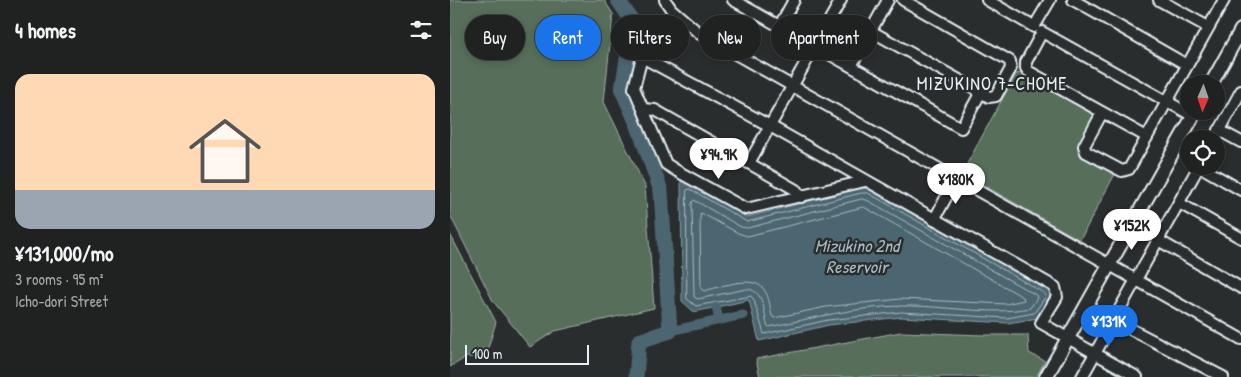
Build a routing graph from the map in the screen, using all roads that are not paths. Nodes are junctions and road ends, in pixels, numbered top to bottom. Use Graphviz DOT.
graph roads {
  1 [pos="665,0"];
  2 [pos="733,0"];
  3 [pos="794,0"];
  4 [pos="841,0"];
  5 [pos="888,0"];
  6 [pos="904,0"];
  7 [pos="987,0"];
  8 [pos="1050,0"];
  9 [pos="1073,0"];
  10 [pos="1159,0"];
  11 [pos="1224,0"];
  12 [pos="786,15"];
  13 [pos="833,15"];
  14 [pos="877,20"];
  15 [pos="771,22"];
  16 [pos="1208,27"];
  17 [pos="1241,30"];
  18 [pos="877,34"];
  19 [pos="808,60"];
  20 [pos="840,60"];
  21 [pos="854,60"];
  22 [pos="1187,65"];
  23 [pos="851,66"];
  24 [pos="1216,75"];
  25 [pos="794,86"];
  26 [pos="980,92"];
  27 [pos="1240,94"];
  28 [pos="1167,101"];
  29 [pos="1180,107"];
  30 [pos="643,108"];
  31 [pos="1102,113"];
  32 [pos="1191,120"];
  33 [pos="770,126"];
  34 [pos="1219,130"];
  35 [pos="1147,137"];
  36 [pos="1225,137"];
  37 [pos="1241,142"];
  38 [pos="749,163"];
  39 [pos="1194,175"];
  40 [pos="1215,175"];
  41 [pos="956,179"];
  42 [pos="865,180"];
  43 [pos="1241,190"];
  44 [pos="800,197"];
  45 [pos="1179,203"];
  46 [pos="934,220"];
  47 [pos="1241,238"];
  48 [pos="1158,240"];
  49 [pos="1108,265"];
  50 [pos="1136,280"];
  51 [pos="1241,288"];
  52 [pos="1113,320"];
  53 [pos="1068,338"];
  54 [pos="1241,339"];
  55 [pos="1094,353"];
  56 [pos="1046,377"];
  57 [pos="1082,377"];
  58 [pos="1137,377"];
  59 [pos="1223,377"];
  1 -- 25 [label="street"];
  2 -- 15 [label="street"];
  3 -- 12 [label="street"];
  4 -- 13 [label="street"];
  5 -- 14 [label="street"];
  6 -- 26 [label="street"];
  7 -- 8 [label="street"];
  9 -- 22 [label="street"];
  10 -- 16 [label="street"];
  11 -- 16 [label="street"];
  16 -- 22 [label="street"];
  17 -- 24 [label="main road"];
  18 -- 26 [label="street"];
  19 -- 25 [label="street"];
  20 -- 23 [label="street"];
  21 -- 23 [label="street"];
  22 -- 28 [label="street"];
  23 -- 26 [label="street"];
  25 -- 33 [label="street"];
  25 -- 41 [label="street"];
  27 -- 34 [label="street"];
  28 -- 29 [label="street"];
  28 -- 31 [label="street"];
  28 -- 35 [label="street"];
  30 -- 33 [label="street"];
  30 -- 38 [label="street"];
  30 -- 44 [label="street"];
  31 -- 35 [label="street"];
  31 -- 35 [label="street"];
  32 -- 49 [label="main road"];
  33 -- 38 [label="street"];
  33 -- 42 [label="street"];
  36 -- 37 [label="street"];
  38 -- 44 [label="street"];
  39 -- 45 [label="street"];
  40 -- 43 [label="street"];
  41 -- 46 [label="street"];
  41 -- 49 [label="street"];
  42 -- 44 [label="street"];
  42 -- 46 [label="street"];
  45 -- 47 [label="street"];
  45 -- 48 [label="street"];
  46 -- 53 [label="street"];
  48 -- 50 [label="street"];
  48 -- 51 [label="street"];
  49 -- 50 [label="street"];
  49 -- 53 [label="main road"];
  50 -- 52 [label="street"];
  50 -- 54 [label="street"];
  52 -- 55 [label="street"];
  52 -- 59 [label="street"];
  53 -- 55 [label="street"];
  53 -- 56 [label="main road"];
  55 -- 57 [label="street"];
  55 -- 58 [label="street"];
}
